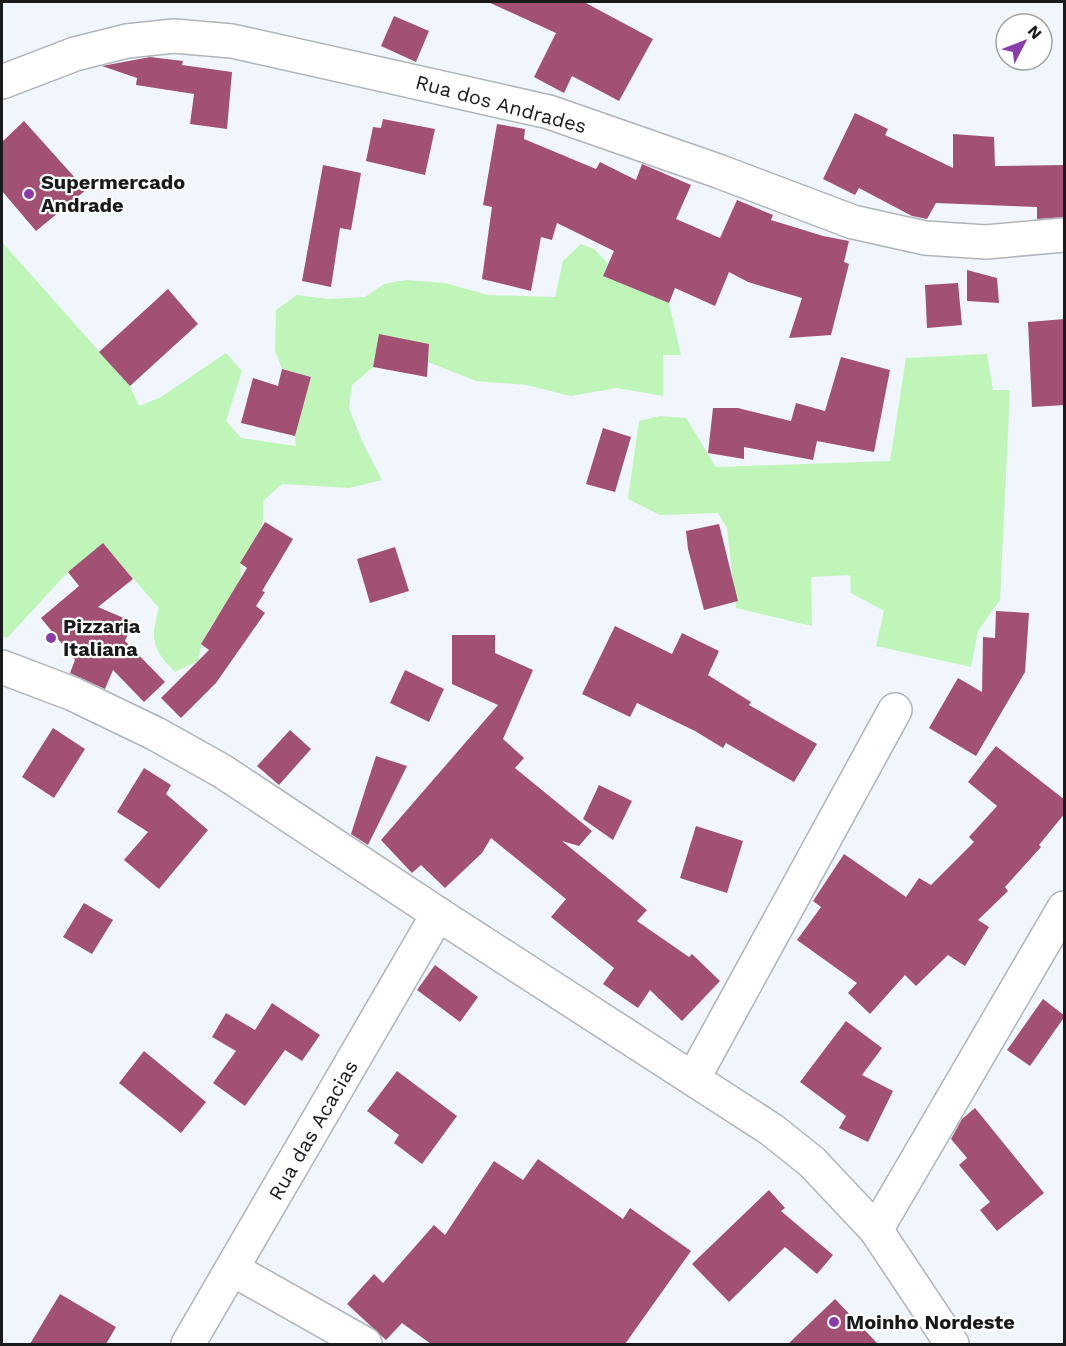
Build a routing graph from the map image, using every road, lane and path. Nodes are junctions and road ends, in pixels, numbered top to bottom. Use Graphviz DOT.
graph roads {
  1 [pos="2,82"];
  2 [pos="1065,235"];
  3 [pos="2,667"];
  4 [pos="895,710"];
  5 [pos="1065,908"];
  6 [pos="438,915"];
  7 [pos="693,1079"];
  8 [pos="876,1230"];
  9 [pos="232,1269"];
  10 [pos="188,1344"];
  11 [pos="364,1344"];
  12 [pos="952,1344"];
  1 -- 2 [label="street, Rua dos Andrades"];
  3 -- 6 [label="street"];
  4 -- 7 [label="street"];
  5 -- 8 [label="street"];
  6 -- 7 [label="street"];
  6 -- 9 [label="street, Rua das Acacias"];
  7 -- 8 [label="street"];
  8 -- 12 [label="street"];
  9 -- 10 [label="street, Rua das Acacias"];
  9 -- 11 [label="street"];
}
